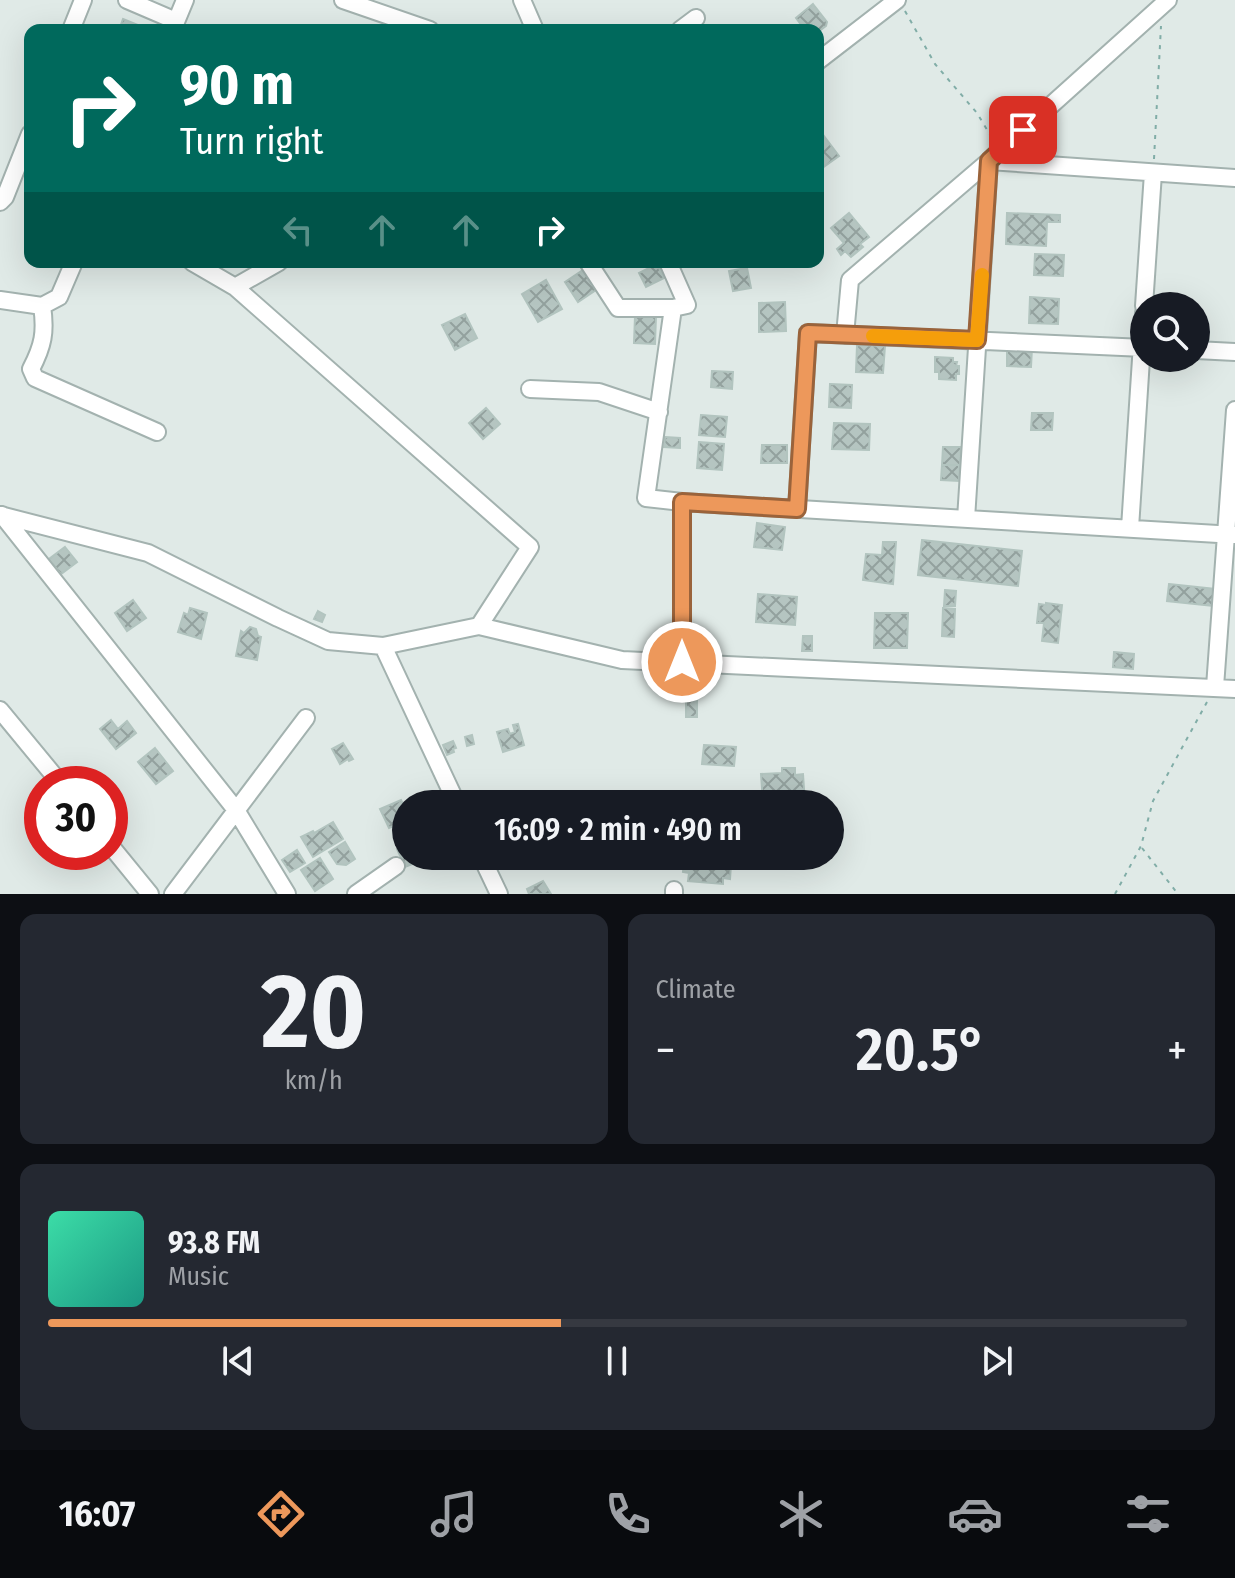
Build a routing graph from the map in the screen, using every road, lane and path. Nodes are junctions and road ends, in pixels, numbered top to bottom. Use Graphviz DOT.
graph roads {
  1 [pos="83,0"];
  2 [pos="127,0"];
  3 [pos="185,0"];
  4 [pos="343,0"];
  5 [pos="522,0"];
  6 [pos="1165,3"];
  7 [pos="902,6"];
  8 [pos="696,18"];
  9 [pos="73,24"];
  10 [pos="170,24"];
  11 [pos="175,24"];
  12 [pos="413,24"];
  13 [pos="532,24"];
  14 [pos="688,24"];
  15 [pos="824,57"];
  16 [pos="24,149"];
  17 [pos="994,156"];
  18 [pos="1153,173"];
  19 [pos="1235,178"];
  20 [pos="0,202"];
  21 [pos="71,268"];
  22 [pos="202,268"];
  23 [pos="268,268"];
  24 [pos="592,268"];
  25 [pos="671,268"];
  26 [pos="235,287"];
  27 [pos="1145,292"];
  28 [pos="0,300"];
  29 [pos="42,306"];
  30 [pos="673,308"];
  31 [pos="845,335"];
  32 [pos="977,340"];
  33 [pos="1130,347"];
  34 [pos="1210,351"];
  35 [pos="1235,352"];
  36 [pos="1141,372"];
  37 [pos="530,389"];
  38 [pos="1235,410"];
  39 [pos="659,412"];
  40 [pos="157,432"];
  41 [pos="682,502"];
  42 [pos="797,509"];
  43 [pos="1,515"];
  44 [pos="966,519"];
  45 [pos="1130,528"];
  46 [pos="1231,534"];
  47 [pos="479,626"];
  48 [pos="383,646"];
  49 [pos="682,662"];
  50 [pos="1215,687"];
  51 [pos="1235,689"];
  52 [pos="0,710"];
  53 [pos="306,718"];
  54 [pos="46,766"];
  55 [pos="450,790"];
  56 [pos="236,810"];
  57 [pos="1141,846"];
  58 [pos="128,867"];
  59 [pos="392,869"];
  60 [pos="488,870"];
  61 [pos="150,894"];
  62 [pos="173,894"];
  63 [pos="287,894"];
  64 [pos="356,894"];
  65 [pos="499,894"];
  66 [pos="1115,894"];
  67 [pos="1178,894"];
  1 -- 9 [label="street"];
  2 -- 10 [label="street"];
  3 -- 11 [label="street"];
  4 -- 12 [label="street"];
  5 -- 13 [label="street"];
  6 -- 17 [label="street"];
  6 -- 18 [label="path"];
  7 -- 15 [label="street"];
  7 -- 17 [label="path"];
  8 -- 14 [label="street"];
  16 -- 20 [label="street"];
  17 -- 18 [label="street"];
  17 -- 31 [label="street"];
  17 -- 32 [label="street"];
  18 -- 19 [label="street"];
  18 -- 27 [label="street"];
  21 -- 29 [label="street"];
  22 -- 26 [label="street"];
  23 -- 26 [label="street"];
  24 -- 30 [label="street"];
  25 -- 30 [label="street"];
  26 -- 47 [label="street"];
  28 -- 29 [label="street"];
  29 -- 40 [label="street"];
  30 -- 39 [label="street"];
  31 -- 32 [label="street"];
  31 -- 42 [label="street"];
  32 -- 33 [label="street"];
  32 -- 44 [label="street"];
  34 -- 35 [label="street"];
  36 -- 45 [label="street"];
  37 -- 39 [label="street"];
  38 -- 46 [label="street"];
  39 -- 41 [label="street"];
  41 -- 42 [label="street"];
  41 -- 49 [label="street"];
  42 -- 44 [label="street"];
  43 -- 48 [label="street"];
  43 -- 56 [label="street"];
  44 -- 45 [label="street"];
  45 -- 46 [label="street"];
  46 -- 50 [label="street"];
  47 -- 48 [label="street"];
  47 -- 49 [label="street"];
  48 -- 55 [label="street"];
  49 -- 50 [label="street"];
  50 -- 51 [label="street"];
  50 -- 57 [label="path"];
  52 -- 54 [label="street"];
  53 -- 56 [label="street"];
  56 -- 62 [label="street"];
  56 -- 63 [label="street"];
  57 -- 66 [label="path"];
  57 -- 67 [label="path"];
  58 -- 61 [label="street"];
  59 -- 64 [label="street"];
  60 -- 65 [label="street"];
}
